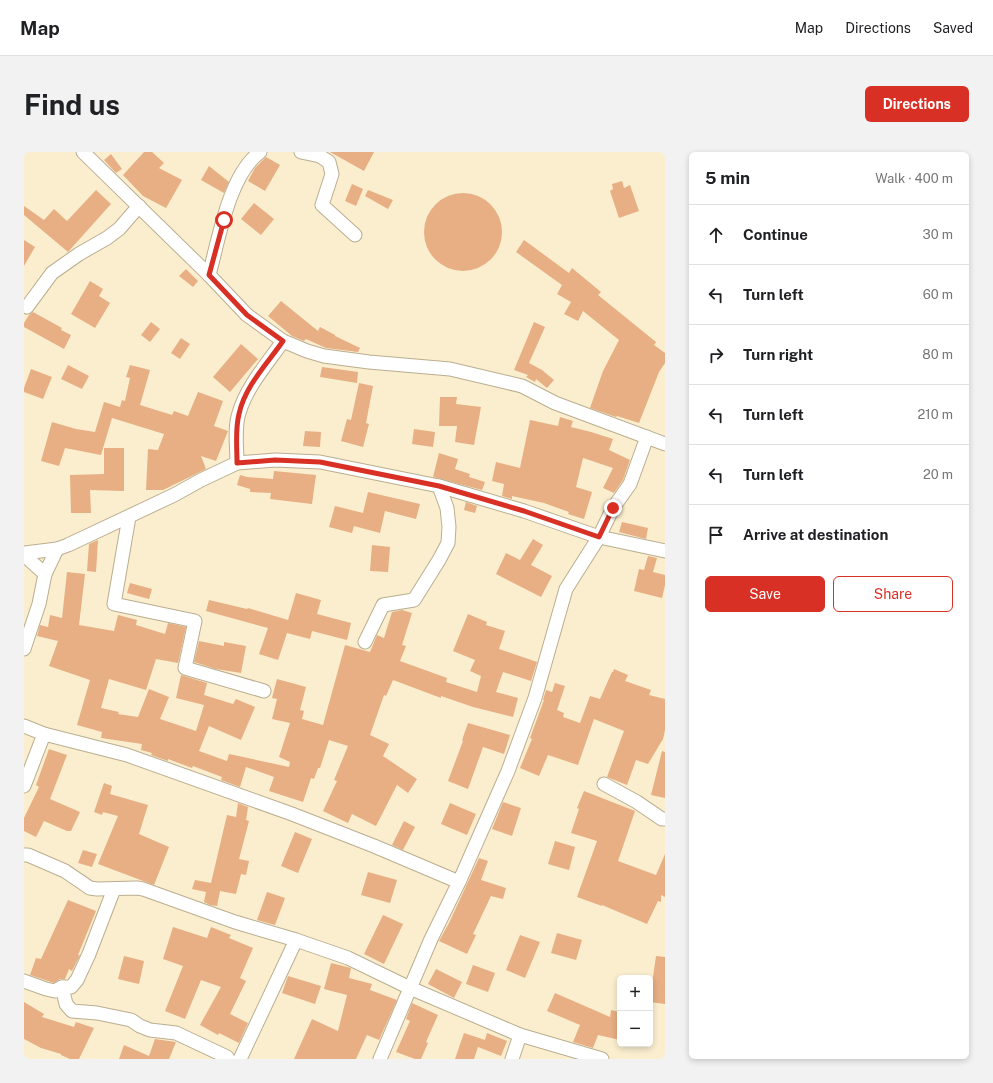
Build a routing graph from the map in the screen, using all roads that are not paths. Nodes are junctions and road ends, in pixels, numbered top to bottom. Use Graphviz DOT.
graph roads {
  1 [pos="83,152"];
  2 [pos="260,152"];
  3 [pos="301,152"];
  4 [pos="139,206"];
  5 [pos="356,235"];
  6 [pos="209,275"];
  7 [pos="27,307"];
  8 [pos="283,341"];
  9 [pos="647,437"];
  10 [pos="665,444"];
  11 [pos="237,463"];
  12 [pos="439,486"];
  13 [pos="129,517"];
  14 [pos="599,537"];
  15 [pos="57,549"];
  16 [pos="665,551"];
  17 [pos="24,554"];
  18 [pos="45,574"];
  19 [pos="365,642"];
  20 [pos="24,649"];
  21 [pos="264,691"];
  22 [pos="24,726"];
  23 [pos="44,734"];
  24 [pos="604,784"];
  25 [pos="24,786"];
  26 [pos="665,819"];
  27 [pos="25,853"];
  28 [pos="459,882"];
  29 [pos="114,889"];
  30 [pos="296,940"];
  31 [pos="24,981"];
  32 [pos="62,987"];
  33 [pos="410,988"];
  34 [pos="520,1035"];
  35 [pos="228,1059"];
  36 [pos="240,1059"];
  37 [pos="380,1059"];
  38 [pos="512,1059"];
  39 [pos="602,1059"];
  1 -- 4 [label="street"];
  2 -- 6 [label="street"];
  3 -- 5 [label="street"];
  4 -- 6 [label="street"];
  4 -- 7 [label="street"];
  6 -- 8 [label="street"];
  8 -- 9 [label="street"];
  8 -- 11 [label="street"];
  9 -- 10 [label="street"];
  9 -- 14 [label="street"];
  11 -- 12 [label="street"];
  11 -- 13 [label="street"];
  12 -- 14 [label="street"];
  12 -- 19 [label="street"];
  13 -- 15 [label="street"];
  13 -- 21 [label="street"];
  14 -- 16 [label="street"];
  14 -- 28 [label="street"];
  15 -- 17 [label="street"];
  15 -- 18 [label="street"];
  17 -- 18 [label="street"];
  18 -- 20 [label="street"];
  22 -- 23 [label="street"];
  23 -- 25 [label="street"];
  23 -- 28 [label="street"];
  24 -- 26 [label="street"];
  27 -- 29 [label="street"];
  28 -- 33 [label="street"];
  29 -- 30 [label="street"];
  29 -- 32 [label="street"];
  30 -- 33 [label="street"];
  30 -- 36 [label="street"];
  31 -- 32 [label="street"];
  32 -- 35 [label="street"];
  33 -- 34 [label="street"];
  33 -- 37 [label="street"];
  34 -- 38 [label="street"];
  34 -- 39 [label="street"];
}
